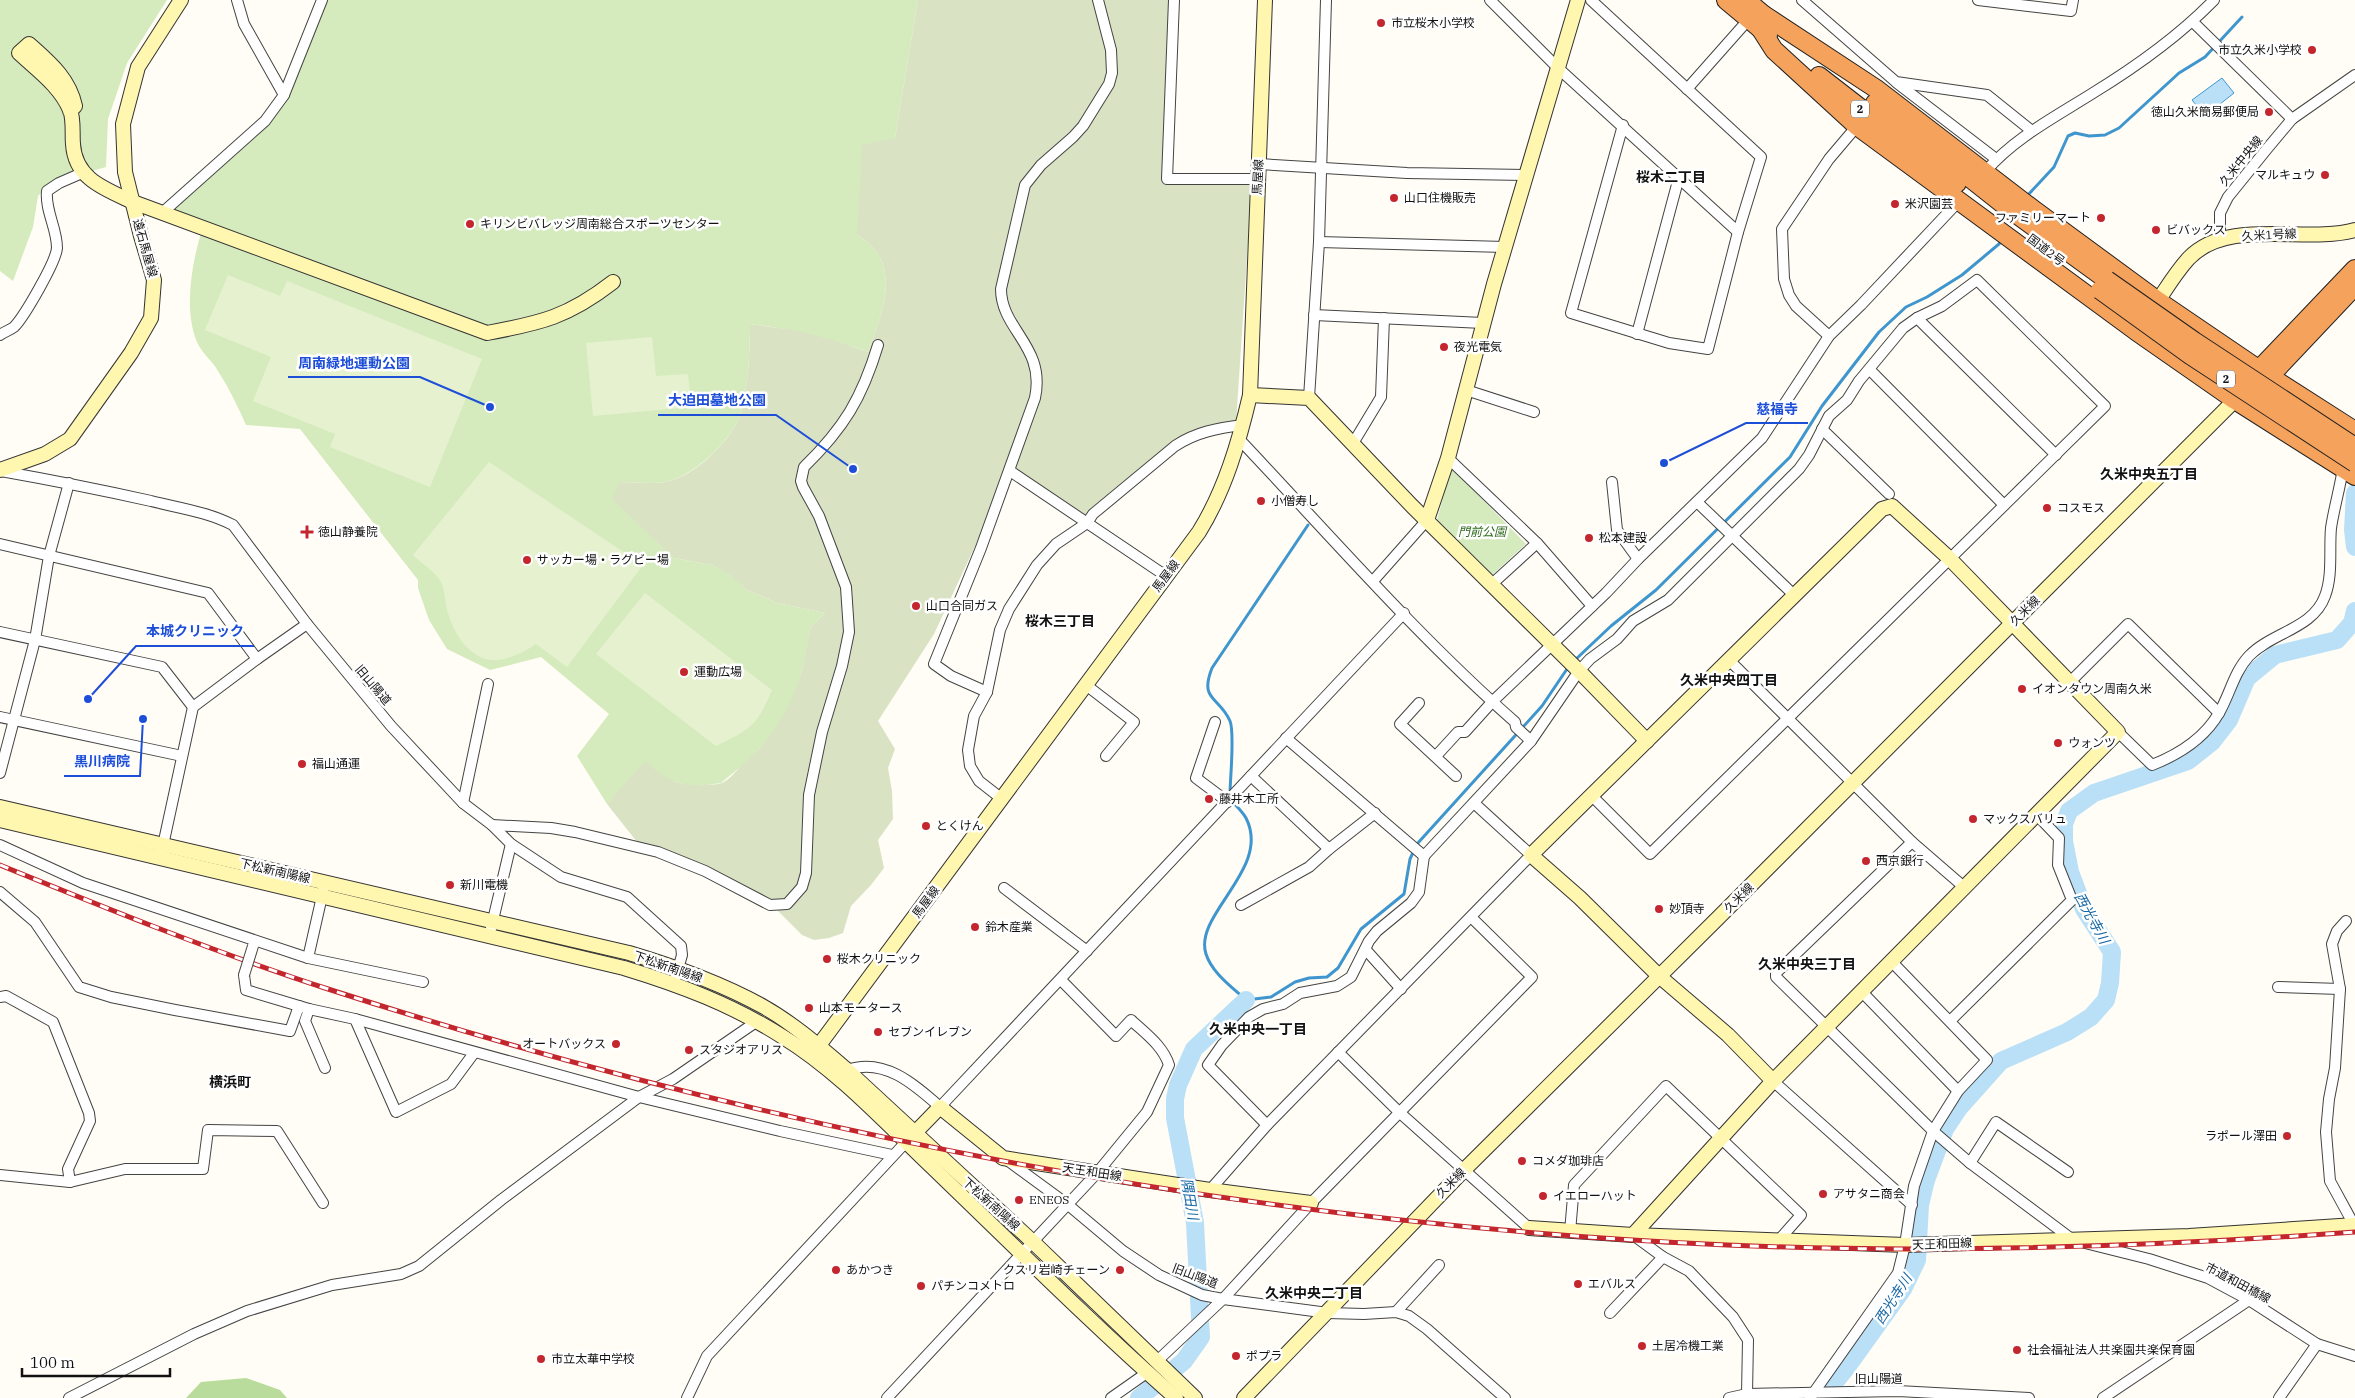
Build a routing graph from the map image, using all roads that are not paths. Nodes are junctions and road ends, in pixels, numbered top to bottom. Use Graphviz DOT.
graph roads {
  1 [pos="181,0"];
  2 [pos="237,0"];
  3 [pos="322,0"];
  4 [pos="1098,0"];
  5 [pos="1174,0"];
  6 [pos="1265,0"];
  7 [pos="1326,0"];
  8 [pos="1490,0"];
  9 [pos="1578,0"];
  10 [pos="1591,0"];
  11 [pos="1726,0"];
  12 [pos="1746,0"];
  13 [pos="1802,0"];
  14 [pos="1978,0"];
  15 [pos="2073,0"];
  16 [pos="2214,0"];
  17 [pos="1757,21"];
  18 [pos="2193,22"];
  19 [pos="1558,68"];
  20 [pos="2355,75"];
  21 [pos="1896,82"];
  22 [pos="1688,88"];
  23 [pos="284,95"];
  24 [pos="70,111"];
  25 [pos="2292,119"];
  26 [pos="1623,125"];
  27 [pos="1857,126"];
  28 [pos="2032,131"];
  29 [pos="1259,164"];
  30 [pos="1990,166"];
  31 [pos="1320,167"];
  32 [pos="82,173"];
  33 [pos="1525,175"];
  34 [pos="1679,177"];
  35 [pos="1258,179"];
  36 [pos="1960,200"];
  37 [pos="132,202"];
  38 [pos="2003,211"];
  39 [pos="162,213"];
  40 [pos="2026,228"];
  41 [pos="2355,230"];
  42 [pos="1738,232"];
  43 [pos="2220,239"];
  44 [pos="1319,242"];
  45 [pos="1505,247"];
  46 [pos="2355,269"];
  47 [pos="613,282"];
  48 [pos="2104,285"];
  49 [pos="2355,286"];
  50 [pos="2158,301"];
  51 [pos="1314,315"];
  52 [pos="1384,318"];
  53 [pos="1917,318"];
  54 [pos="1483,323"];
  55 [pos="2136,331"];
  56 [pos="0,334"];
  57 [pos="1638,334"];
  58 [pos="1829,336"];
  59 [pos="878,345"];
  60 [pos="1870,370"];
  61 [pos="2264,373"];
  62 [pos="1466,390"];
  63 [pos="1250,394"];
  64 [pos="1309,398"];
  65 [pos="2235,400"];
  66 [pos="1534,412"];
  67 [pos="1822,429"];
  68 [pos="2352,429"];
  69 [pos="1241,432"];
  70 [pos="1352,445"];
  71 [pos="2355,448"];
  72 [pos="2056,455"];
  73 [pos="1448,458"];
  74 [pos="2351,469"];
  75 [pos="0,471"];
  76 [pos="1010,471"];
  77 [pos="1612,482"];
  78 [pos="69,483"];
  79 [pos="1889,494"];
  80 [pos="1697,502"];
  81 [pos="2004,504"];
  82 [pos="1427,520"];
  83 [pos="1087,523"];
  84 [pos="1733,535"];
  85 [pos="1537,543"];
  86 [pos="0,544"];
  87 [pos="49,556"];
  88 [pos="1638,558"];
  89 [pos="1950,559"];
  90 [pos="1166,576"];
  91 [pos="1373,581"];
  92 [pos="1492,584"];
  93 [pos="1794,595"];
  94 [pos="1592,606"];
  95 [pos="1404,613"];
  96 [pos="307,624"];
  97 [pos="2013,624"];
  98 [pos="0,632"];
  99 [pos="35,640"];
  100 [pos="1552,646"];
  101 [pos="257,659"];
  102 [pos="1729,660"];
  103 [pos="1579,671"];
  104 [pos="2070,682"];
  105 [pos="488,684"];
  106 [pos="1086,685"];
  107 [pos="987,692"];
  108 [pos="1492,702"];
  109 [pos="1419,703"];
  110 [pos="193,707"];
  111 [pos="2219,713"];
  112 [pos="0,717"];
  113 [pos="13,720"];
  114 [pos="1789,720"];
  115 [pos="1215,722"];
  116 [pos="2118,732"];
  117 [pos="1286,738"];
  118 [pos="1531,741"];
  119 [pos="1647,741"];
  120 [pos="182,756"];
  121 [pos="1106,756"];
  122 [pos="1436,756"];
  123 [pos="0,773"];
  124 [pos="1251,776"];
  125 [pos="1456,776"];
  126 [pos="1853,783"];
  127 [pos="1592,796"];
  128 [pos="1002,799"];
  129 [pos="1228,802"];
  130 [pos="462,803"];
  131 [pos="1474,803"];
  132 [pos="0,807"];
  133 [pos="1375,813"];
  134 [pos="2037,816"];
  135 [pos="0,820"];
  136 [pos="492,825"];
  137 [pos="1912,842"];
  138 [pos="511,844"];
  139 [pos="0,845"];
  140 [pos="1329,848"];
  141 [pos="162,852"];
  142 [pos="1531,855"];
  143 [pos="1424,856"];
  144 [pos="325,883"];
  145 [pos="1004,888"];
  146 [pos="1964,888"];
  147 [pos="0,892"];
  148 [pos="321,898"];
  149 [pos="1241,905"];
  150 [pos="1472,918"];
  151 [pos="2346,921"];
  152 [pos="493,922"];
  153 [pos="489,937"];
  154 [pos="255,942"];
  155 [pos="1366,950"];
  156 [pos="1087,951"];
  157 [pos="308,958"];
  158 [pos="1892,962"];
  159 [pos="678,968"];
  160 [pos="1659,976"];
  161 [pos="1061,980"];
  162 [pos="423,982"];
  163 [pos="674,983"];
  164 [pos="2278,987"];
  165 [pos="1401,989"];
  166 [pos="2340,989"];
  167 [pos="1862,992"];
  168 [pos="0,997"];
  169 [pos="304,1007"];
  170 [pos="355,1019"];
  171 [pos="1950,1020"];
  172 [pos="756,1022"];
  173 [pos="1828,1027"];
  174 [pos="815,1051"];
  175 [pos="1338,1052"];
  176 [pos="474,1053"];
  177 [pos="325,1068"];
  178 [pos="847,1070"];
  179 [pos="1773,1081"];
  180 [pos="1958,1091"];
  181 [pos="639,1098"];
  182 [pos="940,1107"];
  183 [pos="1399,1112"];
  184 [pos="1267,1125"];
  185 [pos="1933,1131"];
  186 [pos="910,1138"];
  187 [pos="1721,1140"];
  188 [pos="892,1155"];
  189 [pos="1003,1158"];
  190 [pos="1970,1163"];
  191 [pos="1464,1170"];
  192 [pos="2068,1172"];
  193 [pos="1097,1173"];
  194 [pos="0,1175"];
  195 [pos="70,1182"];
  196 [pos="1210,1190"];
  197 [pos="1311,1202"];
  198 [pos="323,1203"];
  199 [pos="1067,1204"];
  200 [pos="1912,1205"];
  201 [pos="2354,1225"];
  202 [pos="1529,1228"];
  203 [pos="1570,1232"];
  204 [pos="1633,1235"];
  205 [pos="2073,1240"];
  206 [pos="1778,1241"];
  207 [pos="1033,1242"];
  208 [pos="1905,1245"];
  209 [pos="1022,1253"];
  210 [pos="1663,1258"];
  211 [pos="1439,1265"];
  212 [pos="1223,1299"];
  213 [pos="2249,1300"];
  214 [pos="1396,1312"];
  215 [pos="1328,1313"];
  216 [pos="1610,1313"];
  217 [pos="2317,1344"];
  218 [pos="2355,1356"];
  219 [pos="1154,1368"];
  220 [pos="1168,1382"];
  221 [pos="1747,1394"];
  222 [pos="1812,1395"];
  223 [pos="1837,1395"];
  224 [pos="1993,1397"];
  225 [pos="2281,1397"];
  226 [pos="69,1398"];
  227 [pos="687,1398"];
  228 [pos="887,1398"];
  229 [pos="1111,1398"];
  230 [pos="1176,1398"];
  231 [pos="1195,1398"];
  232 [pos="1244,1398"];
  233 [pos="1505,1398"];
  234 [pos="1728,1398"];
  235 [pos="2029,1398"];
  236 [pos="2103,1398"];
  1 -- 37 [label="street, 遠石馬屋線"];
  2 -- 23 [label="street"];
  3 -- 23 [label="street"];
  4 -- 76 [label="street"];
  5 -- 35 [label="street"];
  6 -- 29 [label="street, 馬屋線"];
  7 -- 31 [label="street"];
  8 -- 19 [label="street"];
  9 -- 19 [label="street"];
  10 -- 22 [label="street"];
  11 -- 17 [label="highway, 国道2号 / 2"];
  12 -- 17 [label="highway, 国道2号 / 2"];
  13 -- 21 [label="street"];
  14 -- 15 [label="street"];
  16 -- 18 [label="street"];
  17 -- 22 [label="street"];
  17 -- 27 [label="highway, 2"];
  17 -- 30 [label="highway, 2"];
  17 -- 38 [label="highway, 国道2号 / 2"];
  18 -- 25 [label="street"];
  18 -- 28 [label="street"];
  19 -- 26 [label="street"];
  19 -- 33 [label="street"];
  20 -- 25 [label="street, 久米中央線"];
  21 -- 28 [label="street"];
  21 -- 30 [label="street"];
  22 -- 42 [label="street"];
  23 -- 39 [label="street"];
  24 -- 24 [label="street"];
  24 -- 32 [label="street"];
  25 -- 43 [label="street, 久米中央線"];
  26 -- 34 [label="street"];
  26 -- 57 [label="street"];
  27 -- 36 [label="highway, 2"];
  27 -- 58 [label="street"];
  28 -- 30 [label="street"];
  29 -- 31 [label="street"];
  29 -- 35 [label="street, 馬屋線"];
  30 -- 38 [label="highway, 2"];
  31 -- 33 [label="street"];
  31 -- 44 [label="street"];
  32 -- 37 [label="street"];
  32 -- 56 [label="street"];
  33 -- 45 [label="street"];
  34 -- 42 [label="street"];
  34 -- 57 [label="street"];
  35 -- 63 [label="street, 馬屋線"];
  36 -- 38 [label="highway, 2"];
  36 -- 58 [label="street"];
  37 -- 39 [label="street"];
  37 -- 75 [label="street, 遠石馬屋線"];
  38 -- 40 [label="highway, 国道2号 / 2"];
  38 -- 40 [label="highway, 2"];
  39 -- 47 [label="street"];
  40 -- 48 [label="highway, 国道2号 / 2"];
  40 -- 50 [label="highway, 2"];
  40 -- 55 [label="highway, 2"];
  41 -- 43 [label="street, 久米1号線"];
  42 -- 57 [label="street"];
  43 -- 50 [label="street, 久米1号線"];
  44 -- 45 [label="street"];
  44 -- 51 [label="street"];
  45 -- 54 [label="street"];
  46 -- 61 [label="highway"];
  48 -- 71 [label="highway, 国道2号 / 2, bridge"];
  48 -- 74 [label="highway, 国道2号 / 2, bridge"];
  49 -- 61 [label="highway"];
  50 -- 55 [label="street, 久米1号線"];
  50 -- 61 [label="highway, 2"];
  51 -- 52 [label="street"];
  51 -- 64 [label="street"];
  52 -- 54 [label="street"];
  52 -- 70 [label="street"];
  53 -- 60 [label="street"];
  53 -- 72 [label="street"];
  53 -- 72 [label="street"];
  54 -- 62 [label="street"];
  55 -- 65 [label="highway, 2"];
  58 -- 80 [label="street"];
  59 -- 136 [label="street"];
  60 -- 67 [label="street"];
  60 -- 81 [label="street"];
  61 -- 65 [label="highway"];
  61 -- 68 [label="highway, 2"];
  62 -- 66 [label="street"];
  62 -- 73 [label="street"];
  63 -- 64 [label="street"];
  63 -- 69 [label="street, 馬屋線"];
  64 -- 70 [label="street"];
  65 -- 74 [label="highway, 2"];
  65 -- 97 [label="street, 久米線"];
  67 -- 79 [label="street"];
  67 -- 84 [label="street"];
  69 -- 83 [label="street"];
  69 -- 90 [label="street, 馬屋線"];
  69 -- 91 [label="street"];
  70 -- 82 [label="street"];
  72 -- 81 [label="street"];
  73 -- 82 [label="street"];
  73 -- 85 [label="street"];
  74 -- 111 [label="street"];
  75 -- 78 [label="street, 旧山陽道"];
  76 -- 83 [label="street"];
  76 -- 107 [label="street"];
  77 -- 88 [label="street"];
  78 -- 87 [label="street"];
  78 -- 96 [label="street, 旧山陽道"];
  80 -- 84 [label="street"];
  80 -- 88 [label="street"];
  81 -- 89 [label="street"];
  82 -- 91 [label="street"];
  82 -- 92 [label="street"];
  83 -- 90 [label="street"];
  83 -- 107 [label="street"];
  84 -- 93 [label="street"];
  84 -- 103 [label="street"];
  85 -- 92 [label="street"];
  85 -- 94 [label="street"];
  86 -- 87 [label="street"];
  87 -- 99 [label="street"];
  87 -- 101 [label="street"];
  88 -- 94 [label="street"];
  89 -- 93 [label="street"];
  89 -- 97 [label="street"];
  89 -- 114 [label="street"];
  90 -- 106 [label="street, 馬屋線"];
  91 -- 95 [label="street"];
  92 -- 100 [label="street"];
  93 -- 102 [label="street"];
  94 -- 100 [label="street"];
  95 -- 108 [label="street"];
  95 -- 117 [label="street"];
  96 -- 101 [label="street"];
  96 -- 130 [label="street, 旧山陽道"];
  97 -- 104 [label="street"];
  97 -- 126 [label="street, 久米線"];
  98 -- 99 [label="street"];
  99 -- 110 [label="street"];
  99 -- 113 [label="street"];
  100 -- 103 [label="street"];
  100 -- 108 [label="street"];
  101 -- 110 [label="street"];
  102 -- 114 [label="street"];
  102 -- 119 [label="street"];
  103 -- 118 [label="street"];
  103 -- 119 [label="street"];
  104 -- 111 [label="street"];
  104 -- 116 [label="street"];
  105 -- 130 [label="street"];
  106 -- 121 [label="street"];
  106 -- 128 [label="street, 馬屋線"];
  107 -- 128 [label="street"];
  108 -- 118 [label="street"];
  108 -- 122 [label="street"];
  109 -- 122 [label="street"];
  110 -- 120 [label="street"];
  111 -- 116 [label="street"];
  112 -- 113 [label="street"];
  113 -- 120 [label="street"];
  113 -- 123 [label="street"];
  114 -- 126 [label="street"];
  114 -- 127 [label="street"];
  115 -- 129 [label="street"];
  116 -- 134 [label="street"];
  117 -- 124 [label="street"];
  117 -- 133 [label="street"];
  118 -- 131 [label="street"];
  119 -- 127 [label="street"];
  120 -- 141 [label="street"];
  122 -- 125 [label="street"];
  124 -- 129 [label="street"];
  124 -- 140 [label="street"];
  126 -- 137 [label="street"];
  126 -- 160 [label="street, 久米線"];
  127 -- 142 [label="street"];
  128 -- 174 [label="street, 馬屋線"];
  129 -- 156 [label="street"];
  130 -- 136 [label="street, 旧山陽道"];
  131 -- 142 [label="street"];
  131 -- 143 [label="street"];
  132 -- 141 [label="street, 下松新南陽線"];
  133 -- 140 [label="street"];
  133 -- 143 [label="street"];
  134 -- 146 [label="street"];
  134 -- 171 [label="street"];
  135 -- 141 [label="street, 下松新南陽線"];
  136 -- 138 [label="street, 旧山陽道"];
  137 -- 146 [label="street"];
  137 -- 173 [label="street"];
  138 -- 152 [label="street"];
  138 -- 159 [label="street, 旧山陽道"];
  139 -- 154 [label="street"];
  140 -- 149 [label="street"];
  141 -- 144 [label="street, 下松新南陽線"];
  141 -- 148 [label="street, 下松新南陽線"];
  142 -- 150 [label="street"];
  142 -- 160 [label="street"];
  143 -- 155 [label="street"];
  144 -- 148 [label="street"];
  144 -- 152 [label="street, 下松新南陽線"];
  145 -- 156 [label="street"];
  146 -- 158 [label="street"];
  147 -- 169 [label="street"];
  148 -- 153 [label="street, 下松新南陽線"];
  148 -- 157 [label="street"];
  150 -- 165 [label="street"];
  150 -- 183 [label="street"];
  151 -- 166 [label="street"];
  152 -- 153 [label="street"];
  152 -- 159 [label="street, 下松新南陽線"];
  153 -- 163 [label="street, 下松新南陽線"];
  154 -- 157 [label="street"];
  154 -- 169 [label="street, bridge"];
  155 -- 165 [label="street"];
  155 -- 184 [label="street"];
  156 -- 161 [label="street"];
  157 -- 162 [label="street"];
  158 -- 167 [label="street"];
  158 -- 171 [label="street"];
  159 -- 163 [label="street, 旧山陽道"];
  159 -- 174 [label="street, 下松新南陽線"];
  160 -- 179 [label="street"];
  160 -- 191 [label="street, 久米線"];
  161 -- 182 [label="street"];
  161 -- 193 [label="street"];
  163 -- 172 [label="street, 下松新南陽線"];
  164 -- 166 [label="street"];
  165 -- 175 [label="street"];
  166 -- 201 [label="street"];
  167 -- 173 [label="street"];
  167 -- 180 [label="street"];
  168 -- 195 [label="street"];
  169 -- 170 [label="street"];
  169 -- 177 [label="street"];
  170 -- 176 [label="street"];
  170 -- 176 [label="street"];
  171 -- 180 [label="street"];
  172 -- 174 [label="street, 下松新南陽線"];
  172 -- 181 [label="street"];
  173 -- 179 [label="street"];
  173 -- 185 [label="street"];
  174 -- 178 [label="street, 下松新南陽線"];
  174 -- 186 [label="street, 下松新南陽線"];
  175 -- 183 [label="street"];
  175 -- 184 [label="street"];
  176 -- 181 [label="street"];
  178 -- 182 [label="street"];
  178 -- 186 [label="street, 下松新南陽線"];
  179 -- 187 [label="street"];
  179 -- 200 [label="street"];
  180 -- 185 [label="street"];
  181 -- 188 [label="street"];
  181 -- 226 [label="street"];
  182 -- 186 [label="street"];
  182 -- 189 [label="street, 天王和田線"];
  183 -- 191 [label="street"];
  183 -- 197 [label="street"];
  184 -- 196 [label="street"];
  185 -- 190 [label="street"];
  185 -- 200 [label="street"];
  186 -- 188 [label="street"];
  186 -- 207 [label="street, 下松新南陽線"];
  186 -- 209 [label="street, 下松新南陽線"];
  187 -- 203 [label="street"];
  187 -- 204 [label="street"];
  187 -- 206 [label="street"];
  188 -- 227 [label="street"];
  189 -- 193 [label="street, 天王和田線"];
  189 -- 199 [label="street, 旧山陽道"];
  190 -- 192 [label="street"];
  190 -- 205 [label="street"];
  191 -- 202 [label="street"];
  191 -- 215 [label="street, 久米線"];
  193 -- 196 [label="street, 天王和田線"];
  193 -- 199 [label="street"];
  194 -- 195 [label="street"];
  195 -- 198 [label="street"];
  196 -- 197 [label="street, 天王和田線"];
  197 -- 212 [label="street"];
  199 -- 207 [label="street"];
  199 -- 212 [label="street, 旧山陽道"];
  200 -- 208 [label="street"];
  201 -- 205 [label="street, 天王和田線"];
  202 -- 203 [label="street, 天王和田線"];
  203 -- 204 [label="street, 天王和田線"];
  204 -- 206 [label="street, 天王和田線"];
  204 -- 210 [label="street"];
  205 -- 208 [label="street, 天王和田線"];
  205 -- 213 [label="street, 市道和田橋線"];
  206 -- 208 [label="street, 天王和田線"];
  207 -- 209 [label="street"];
  207 -- 219 [label="street, 下松新南陽線"];
  208 -- 222 [label="street"];
  209 -- 219 [label="street, 下松新南陽線"];
  209 -- 228 [label="street"];
  210 -- 216 [label="street"];
  210 -- 221 [label="street"];
  211 -- 214 [label="street"];
  212 -- 215 [label="street, 旧山陽道"];
  212 -- 219 [label="street"];
  213 -- 217 [label="street, 市道和田橋線"];
  213 -- 236 [label="street"];
  214 -- 215 [label="street, 旧山陽道"];
  214 -- 233 [label="street, 旧山陽道"];
  215 -- 232 [label="street, 久米線"];
  217 -- 218 [label="street, 市道和田橋線"];
  217 -- 225 [label="street"];
  219 -- 220 [label="street, 下松新南陽線"];
  219 -- 229 [label="street"];
  220 -- 230 [label="street, 下松新南陽線"];
  220 -- 231 [label="street, 下松新南陽線"];
  221 -- 222 [label="street, 旧山陽道"];
  221 -- 234 [label="street, 旧山陽道"];
  222 -- 223 [label="street, 旧山陽道"];
  223 -- 224 [label="street, 旧山陽道"];
  224 -- 235 [label="street, 旧山陽道"];
}
